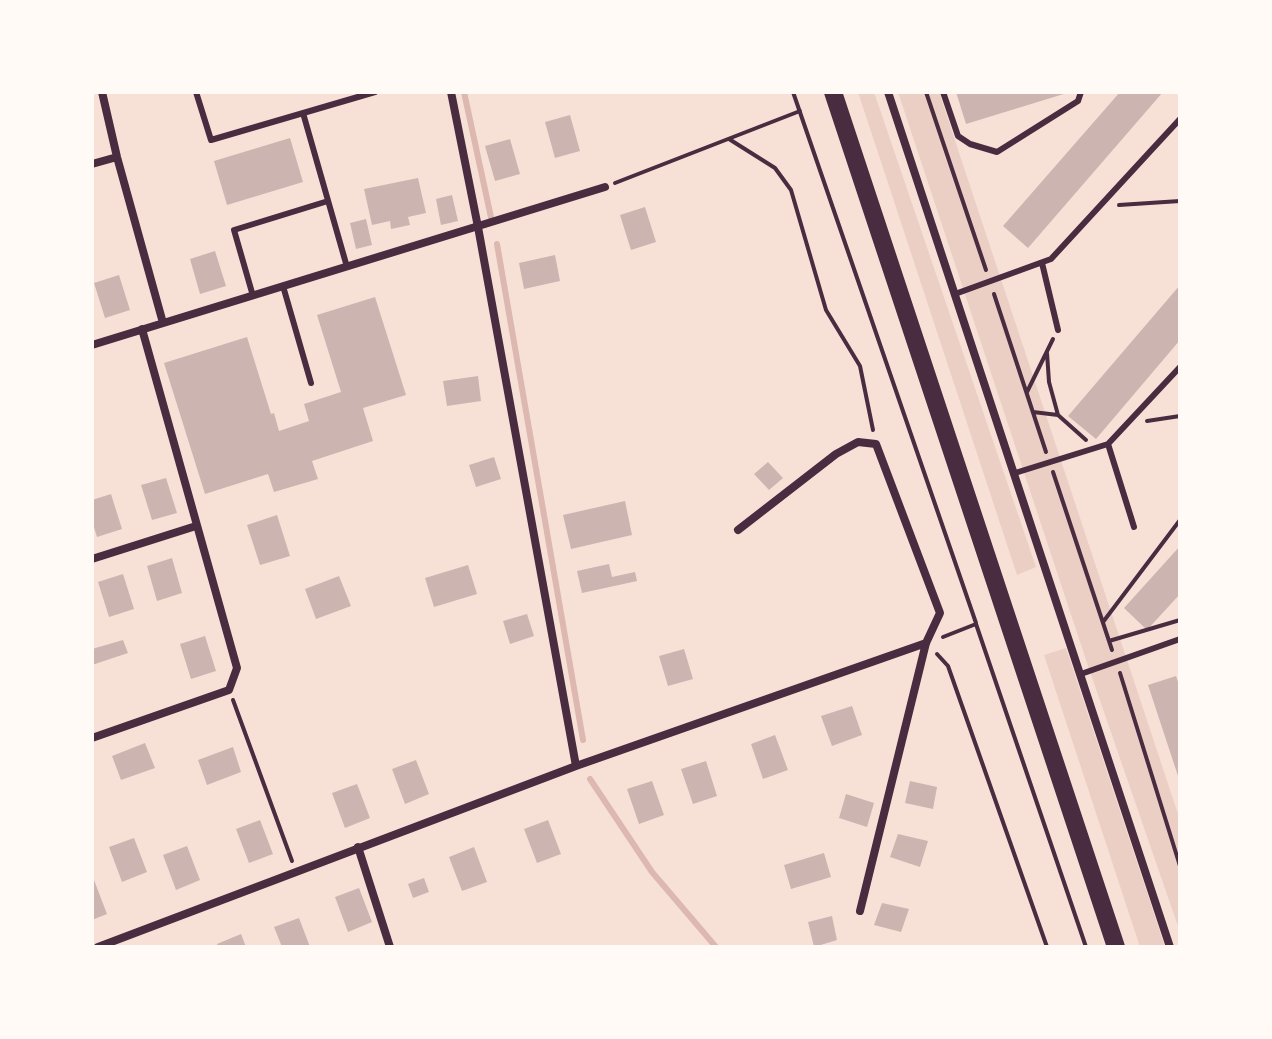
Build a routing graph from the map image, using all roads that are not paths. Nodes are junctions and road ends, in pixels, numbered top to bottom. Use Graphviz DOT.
graph roads {
  1 [pos="102,92"];
  2 [pos="196,92"];
  3 [pos="375,92"];
  4 [pos="451,92"];
  5 [pos="833,92"];
  6 [pos="890,92"];
  7 [pos="943,92"];
  8 [pos="1081,92"];
  9 [pos="303,113"];
  10 [pos="1180,119"];
  11 [pos="117,157"];
  12 [pos="92,164"];
  13 [pos="605,187"];
  14 [pos="328,201"];
  15 [pos="478,227"];
  16 [pos="1042,263"];
  17 [pos="347,267"];
  18 [pos="283,286"];
  19 [pos="955,294"];
  20 [pos="253,296"];
  21 [pos="163,323"];
  22 [pos="142,329"];
  23 [pos="1058,330"];
  24 [pos="92,345"];
  25 [pos="1180,367"];
  26 [pos="311,383"];
  27 [pos="1108,444"];
  28 [pos="1015,473"];
  29 [pos="196,526"];
  30 [pos="1134,527"];
  31 [pos="738,530"];
  32 [pos="92,559"];
  33 [pos="1180,639"];
  34 [pos="926,643"];
  35 [pos="1081,674"];
  36 [pos="92,738"];
  37 [pos="576,766"];
  38 [pos="358,847"];
  39 [pos="860,911"];
  40 [pos="98,947"];
  41 [pos="390,947"];
  42 [pos="1116,947"];
  43 [pos="1170,947"];
  1 -- 11 [label="street"];
  2 -- 9 [label="lane"];
  3 -- 9 [label="lane"];
  4 -- 15 [label="street"];
  5 -- 42 [label="main road"];
  6 -- 19 [label="street"];
  7 -- 8 [label="lane"];
  9 -- 14 [label="lane"];
  10 -- 16 [label="lane"];
  11 -- 12 [label="street"];
  11 -- 21 [label="street"];
  13 -- 15 [label="street"];
  14 -- 17 [label="lane"];
  14 -- 20 [label="lane"];
  15 -- 17 [label="street"];
  15 -- 37 [label="street"];
  16 -- 19 [label="lane"];
  16 -- 23 [label="lane"];
  17 -- 18 [label="street"];
  18 -- 20 [label="street"];
  18 -- 26 [label="lane"];
  19 -- 28 [label="street"];
  20 -- 21 [label="street"];
  21 -- 22 [label="street"];
  22 -- 24 [label="street"];
  22 -- 29 [label="street"];
  25 -- 27 [label="lane"];
  27 -- 28 [label="lane"];
  27 -- 30 [label="lane"];
  28 -- 35 [label="street"];
  29 -- 32 [label="street"];
  29 -- 36 [label="street"];
  31 -- 34 [label="street"];
  33 -- 35 [label="lane"];
  34 -- 37 [label="street"];
  34 -- 39 [label="street"];
  35 -- 43 [label="street"];
  37 -- 38 [label="street"];
  38 -- 40 [label="street"];
  38 -- 41 [label="street"];
}
